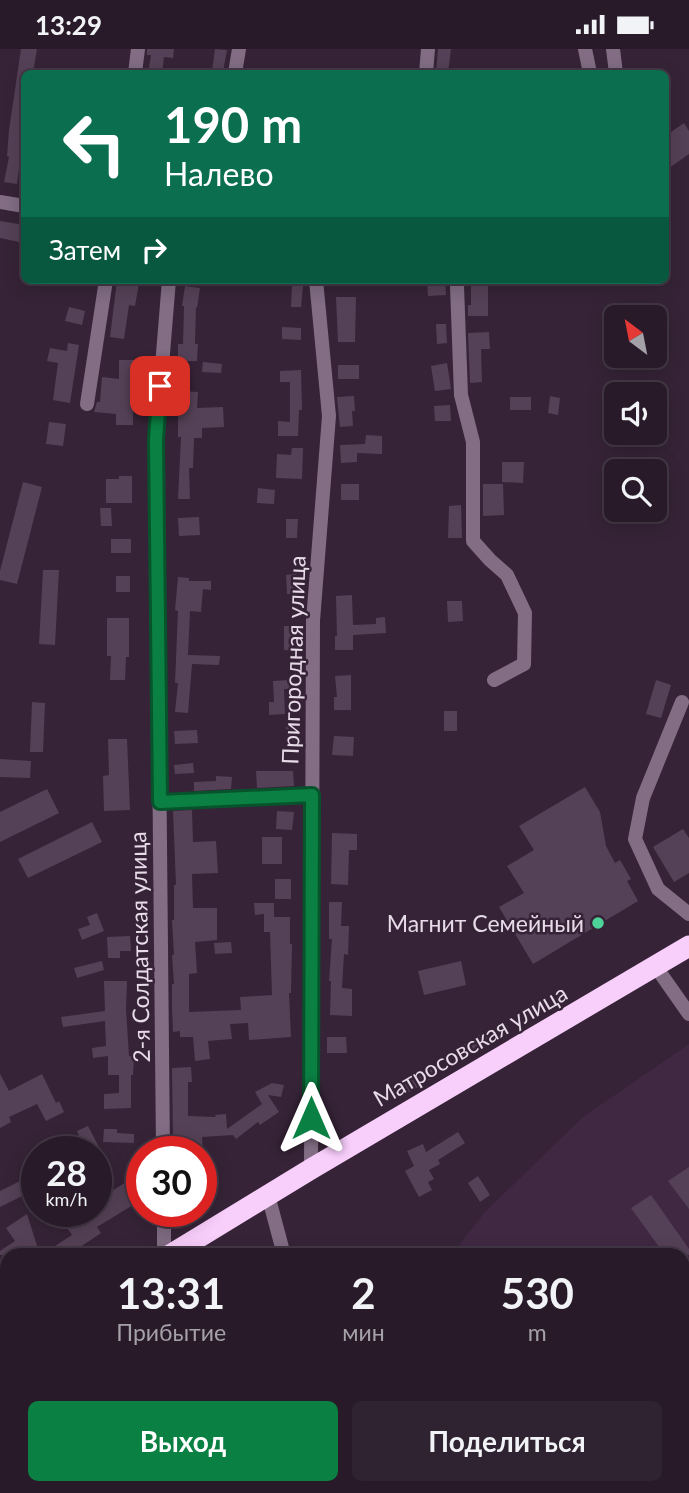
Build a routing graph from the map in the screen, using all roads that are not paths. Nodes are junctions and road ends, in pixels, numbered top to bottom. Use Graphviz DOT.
graph roads {
  1 [pos="138,49"];
  2 [pos="239,49"];
  3 [pos="428,49"];
  4 [pos="585,49"];
  5 [pos="613,49"];
  6 [pos="135,70"];
  7 [pos="236,70"];
  8 [pos="426,70"];
  9 [pos="589,70"];
  10 [pos="616,70"];
  11 [pos="0,202"];
  12 [pos="21,206"];
  13 [pos="105,284"];
  14 [pos="169,284"];
  15 [pos="316,284"];
  16 [pos="458,284"];
  17 [pos="87,404"];
  18 [pos="494,680"];
  19 [pos="682,702"];
  20 [pos="312,795"];
  21 [pos="160,802"];
  22 [pos="689,914"];
  23 [pos="689,946"];
  24 [pos="656,967"];
  25 [pos="689,1014"];
  26 [pos="163,1136"];
  27 [pos="311,1169"];
  28 [pos="268,1195"];
  29 [pos="164,1227"];
  30 [pos="164,1248"];
  31 [pos="181,1248"];
  32 [pos="282,1248"];
  1 -- 6 [label="street"];
  2 -- 7 [label="street"];
  3 -- 8 [label="street"];
  4 -- 9 [label="street"];
  5 -- 10 [label="street"];
  11 -- 12 [label="street"];
  13 -- 17 [label="street"];
  14 -- 21 [label="street, 2-я Солдатская улица"];
  15 -- 20 [label="street, Пригородная улица"];
  16 -- 18 [label="street"];
  19 -- 22 [label="street"];
  20 -- 21 [label="street"];
  20 -- 27 [label="street, Пригородная улица"];
  21 -- 26 [label="street, 2-я Солдатская улица"];
  23 -- 24 [label="highway, Матросовская улица"];
  24 -- 25 [label="street"];
  24 -- 27 [label="highway, Матросовская улица"];
  27 -- 28 [label="highway, Матросовская улица"];
  28 -- 31 [label="highway, Матросовская улица"];
  28 -- 32 [label="street"];
  29 -- 30 [label="street"];
}
